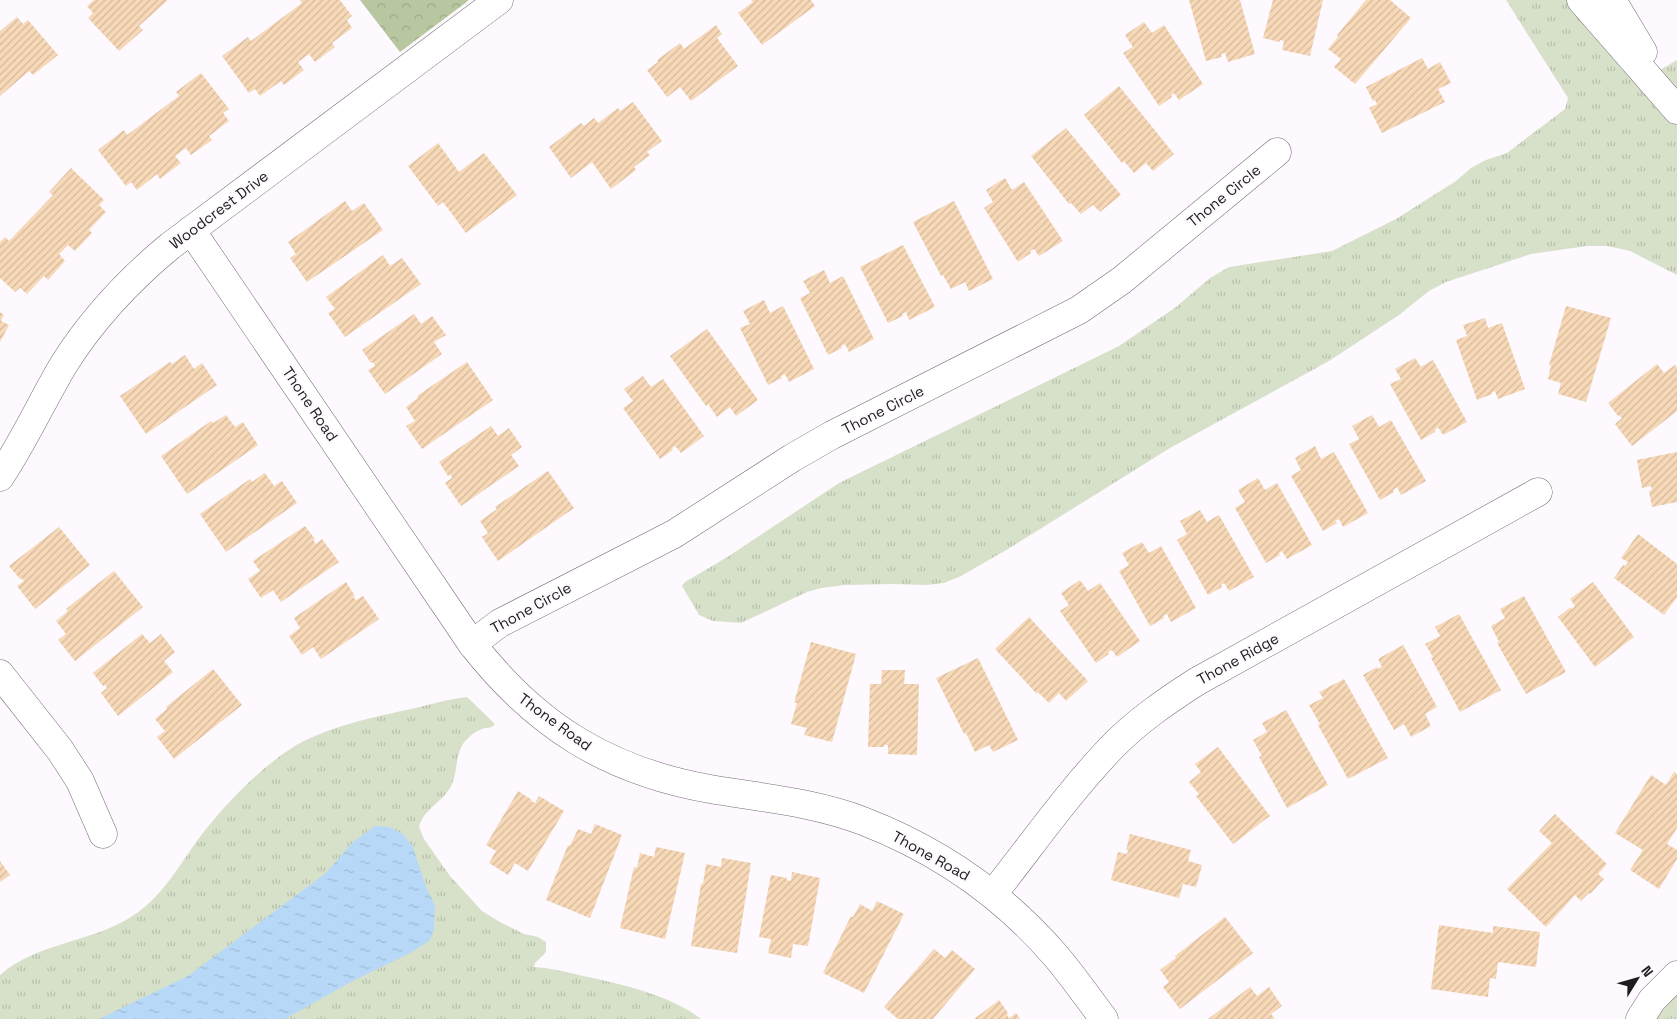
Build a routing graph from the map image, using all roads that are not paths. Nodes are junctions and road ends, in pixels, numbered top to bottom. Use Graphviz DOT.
graph roads {
  1 [pos="499,0"];
  2 [pos="1581,0"];
  3 [pos="1612,0"];
  4 [pos="1674,107"];
  5 [pos="1277,152"];
  6 [pos="191,230"];
  7 [pos="0,477"];
  8 [pos="1538,492"];
  9 [pos="472,644"];
  10 [pos="0,674"];
  11 [pos="103,834"];
  12 [pos="993,894"];
  13 [pos="1677,975"];
  14 [pos="1104,1019"];
  15 [pos="1640,1019"];
  1 -- 6 [label="street, Woodcrest Drive"];
  2 -- 4 [label="street"];
  3 -- 4 [label="street"];
  5 -- 9 [label="street, Thone Circle"];
  6 -- 7 [label="street, Woodcrest Drive"];
  6 -- 9 [label="street, Thone Road"];
  8 -- 12 [label="street, Thone Ridge"];
  9 -- 12 [label="street, Thone Road"];
  10 -- 11 [label="street"];
  12 -- 14 [label="street, Thone Road"];
  13 -- 15 [label="street"];
}
